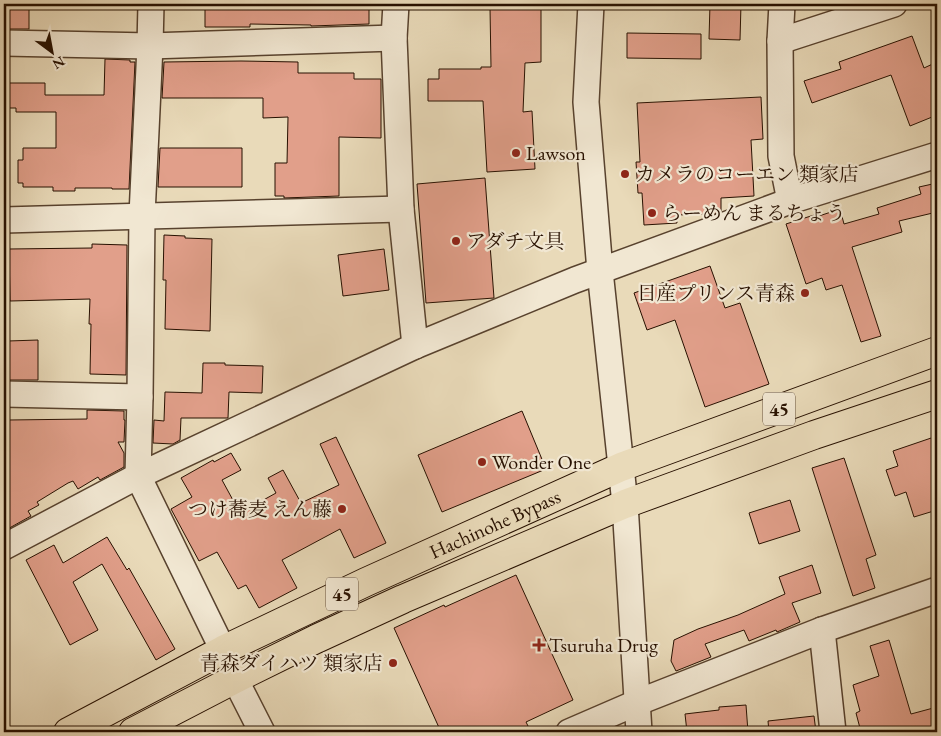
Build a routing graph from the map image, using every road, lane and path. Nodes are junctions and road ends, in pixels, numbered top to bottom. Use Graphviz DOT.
graph roads {
  1 [pos="151,4"];
  2 [pos="396,4"];
  3 [pos="591,4"];
  4 [pos="782,4"];
  5 [pos="894,4"];
  6 [pos="394,38"];
  7 [pos="780,41"];
  8 [pos="4,43"];
  9 [pos="150,46"];
  10 [pos="937,155"];
  11 [pos="790,201"];
  12 [pos="401,210"];
  13 [pos="142,215"];
  14 [pos="4,220"];
  15 [pos="600,271"];
  16 [pos="415,346"];
  17 [pos="937,351"];
  18 [pos="4,394"];
  19 [pos="937,394"];
  20 [pos="140,397"];
  21 [pos="621,467"];
  22 [pos="138,476"];
  23 [pos="625,504"];
  24 [pos="4,547"];
  25 [pos="937,590"];
  26 [pos="822,630"];
  27 [pos="223,650"];
  28 [pos="235,679"];
  29 [pos="636,703"];
  30 [pos="68,732"];
  31 [pos="133,732"];
  32 [pos="262,732"];
  33 [pos="569,732"];
  34 [pos="639,732"];
  35 [pos="833,732"];
  1 -- 9 [label="street"];
  2 -- 6 [label="street"];
  3 -- 15 [label="street"];
  4 -- 7 [label="street"];
  5 -- 7 [label="street"];
  6 -- 9 [label="street"];
  6 -- 12 [label="street"];
  7 -- 11 [label="street"];
  8 -- 9 [label="street"];
  9 -- 13 [label="street"];
  10 -- 11 [label="street"];
  11 -- 15 [label="street"];
  12 -- 13 [label="street"];
  12 -- 16 [label="street"];
  13 -- 14 [label="street"];
  13 -- 20 [label="street"];
  15 -- 16 [label="street"];
  15 -- 21 [label="street"];
  16 -- 22 [label="street"];
  17 -- 21 [label="highway, Hachinohe Bypass / 45"];
  18 -- 20 [label="street"];
  19 -- 23 [label="highway, Hachinohe Bypass / 45"];
  20 -- 22 [label="street"];
  21 -- 23 [label="street"];
  21 -- 27 [label="highway, Hachinohe Bypass / 45"];
  22 -- 24 [label="street"];
  22 -- 27 [label="street"];
  23 -- 28 [label="highway, Hachinohe Bypass / 45"];
  23 -- 29 [label="street"];
  25 -- 26 [label="street"];
  26 -- 29 [label="street"];
  26 -- 35 [label="street"];
  27 -- 30 [label="highway, Hachinohe Bypass / 45"];
  28 -- 31 [label="highway, Hachinohe Bypass / 45"];
  28 -- 32 [label="street"];
  29 -- 33 [label="street"];
  29 -- 34 [label="street"];
}
